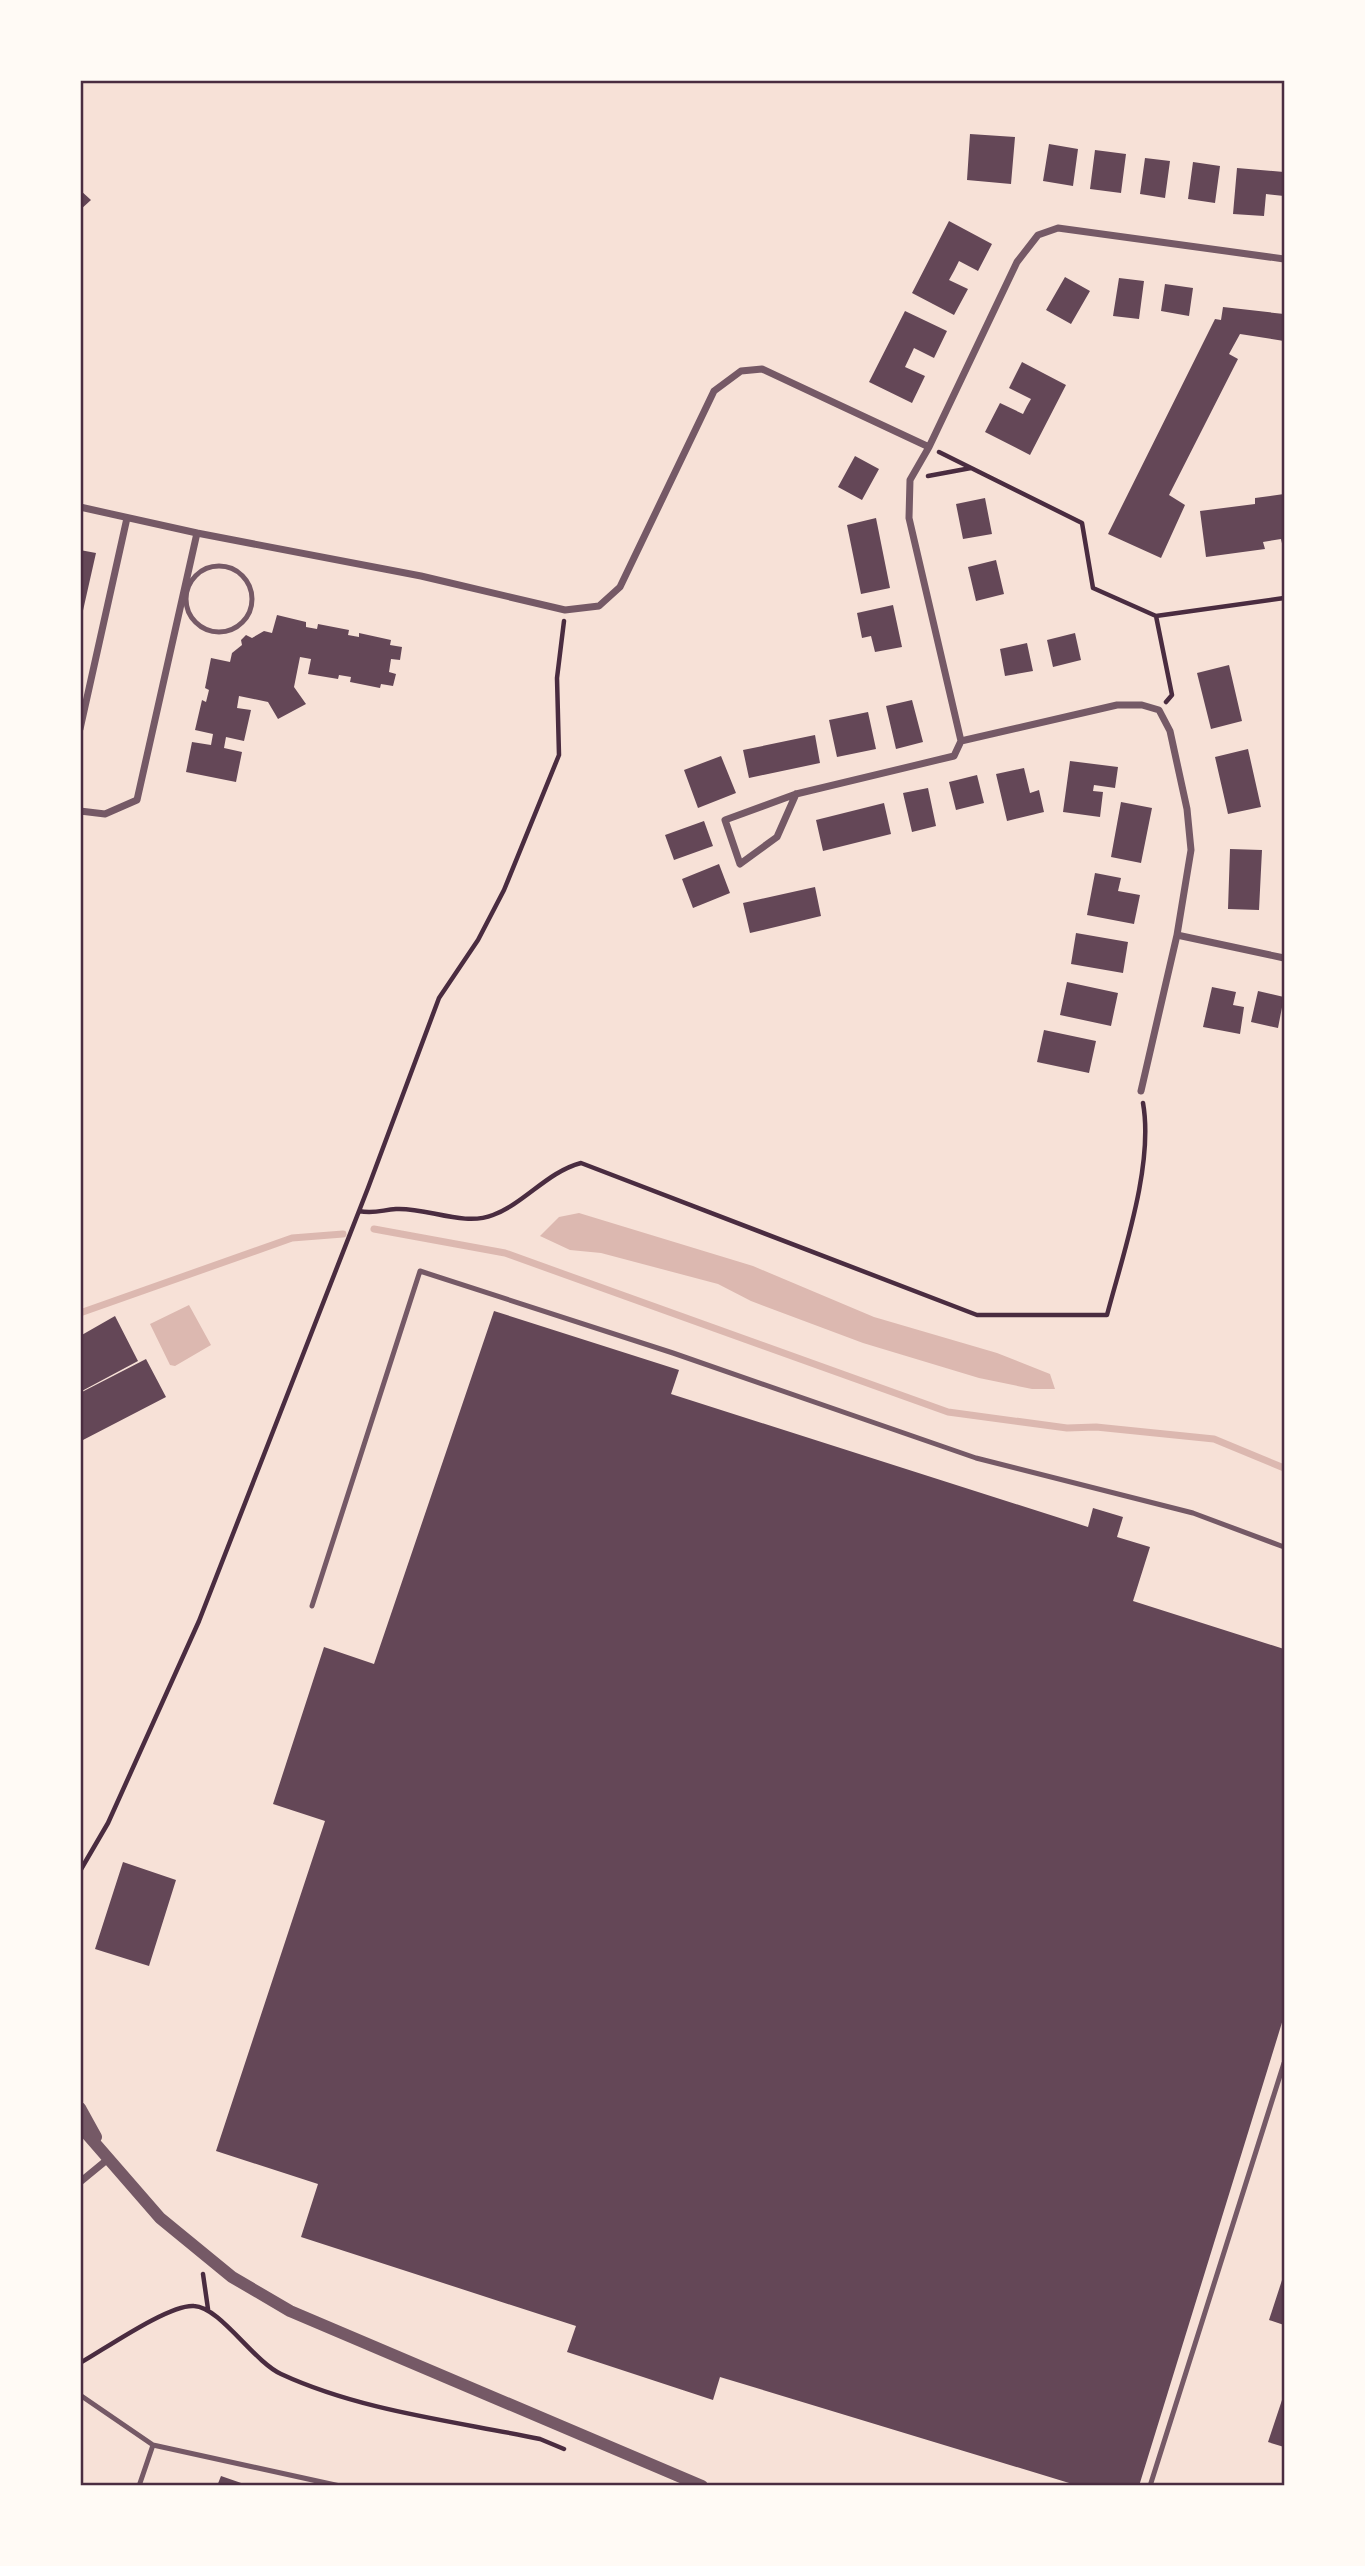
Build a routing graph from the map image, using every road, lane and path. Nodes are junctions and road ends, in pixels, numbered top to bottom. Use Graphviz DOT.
graph roads {
  1 [pos="1284,259"];
  2 [pos="929,447"];
  3 [pos="973,468"];
  4 [pos="910,480"];
  5 [pos="80,507"];
  6 [pos="127,518"];
  7 [pos="197,533"];
  8 [pos="187,590"];
  9 [pos="1284,598"];
  10 [pos="565,610"];
  11 [pos="1156,616"];
  12 [pos="1159,710"];
  13 [pos="80,729"];
  14 [pos="961,741"];
  15 [pos="796,794"];
  16 [pos="80,811"];
  17 [pos="1177,935"];
  18 [pos="1284,958"];
  19 [pos="1141,1091"];
  20 [pos="359,1211"];
  21 [pos="1284,1547"];
  22 [pos="312,1606"];
  23 [pos="80,1871"];
  24 [pos="1284,2063"];
  25 [pos="80,2108"];
  26 [pos="80,2126"];
  27 [pos="108,2159"];
  28 [pos="80,2182"];
  29 [pos="196,2249"];
  30 [pos="208,2309"];
  31 [pos="80,2363"];
  32 [pos="80,2395"];
  33 [pos="153,2445"];
  34 [pos="572,2452"];
  35 [pos="139,2486"];
  36 [pos="340,2486"];
  37 [pos="702,2486"];
  38 [pos="1150,2486"];
  1 -- 2 [label="street"];
  2 -- 3 [label="path"];
  2 -- 4 [label="street"];
  2 -- 10 [label="street"];
  3 -- 4 [label="path"];
  3 -- 11 [label="path"];
  4 -- 14 [label="street"];
  5 -- 6 [label="street"];
  6 -- 7 [label="street"];
  6 -- 13 [label="street"];
  7 -- 8 [label="street"];
  7 -- 10 [label="street"];
  8 -- 8 [label="lane"];
  8 -- 16 [label="street"];
  9 -- 11 [label="path"];
  10 -- 20 [label="path"];
  11 -- 12 [label="path"];
  12 -- 14 [label="street"];
  12 -- 17 [label="street"];
  14 -- 15 [label="street"];
  15 -- 15 [label="street"];
  17 -- 18 [label="street"];
  17 -- 19 [label="street"];
  19 -- 20 [label="path"];
  20 -- 23 [label="path"];
  21 -- 22 [label="lane"];
  24 -- 38 [label="lane"];
  25 -- 27 [label="street"];
  26 -- 27 [label="street"];
  27 -- 28 [label="street"];
  27 -- 29 [label="street"];
  29 -- 30 [label="path"];
  29 -- 37 [label="street"];
  30 -- 31 [label="path"];
  30 -- 34 [label="path"];
  32 -- 33 [label="lane"];
  33 -- 35 [label="lane"];
  33 -- 36 [label="lane"];
}
